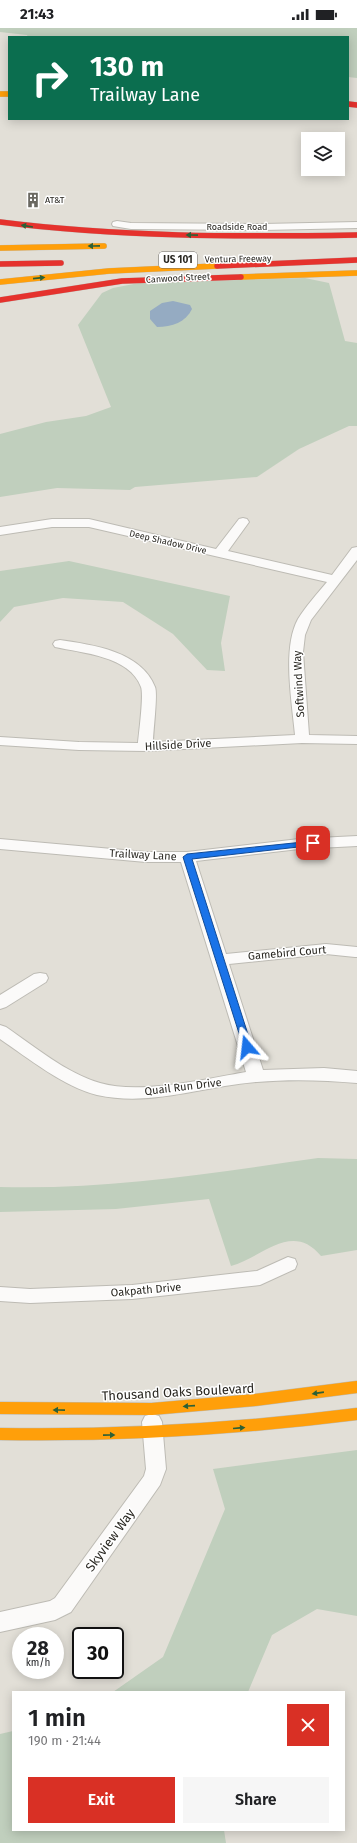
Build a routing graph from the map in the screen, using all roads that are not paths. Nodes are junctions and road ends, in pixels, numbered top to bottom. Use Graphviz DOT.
graph roads {
  1 [pos="0,222"];
  2 [pos="117,224"];
  3 [pos="357,225"];
  4 [pos="357,235"];
  5 [pos="357,241"];
  6 [pos="182,244"];
  7 [pos="111,246"];
  8 [pos="0,248"];
  9 [pos="357,256"];
  10 [pos="357,260"];
  11 [pos="71,262"];
  12 [pos="111,262"];
  13 [pos="0,264"];
  14 [pos="357,273"];
  15 [pos="0,282"];
  16 [pos="0,300"];
  17 [pos="243,522"];
  18 [pos="0,531"];
  19 [pos="357,551"];
  20 [pos="219,554"];
  21 [pos="335,580"];
  22 [pos="60,644"];
  23 [pos="302,739"];
  24 [pos="357,740"];
  25 [pos="0,741"];
  26 [pos="145,747"];
  27 [pos="357,841"];
  28 [pos="0,844"];
  29 [pos="187,857"];
  30 [pos="355,952"];
  31 [pos="220,960"];
  32 [pos="40,978"];
  33 [pos="0,1003"];
  34 [pos="0,1032"];
  35 [pos="256,1076"];
  36 [pos="357,1077"];
  37 [pos="288,1264"];
  38 [pos="0,1294"];
  39 [pos="357,1387"];
  40 [pos="0,1408"];
  41 [pos="150,1409"];
  42 [pos="357,1414"];
  43 [pos="0,1434"];
  44 [pos="154,1434"];
  45 [pos="0,1622"];
  4 -- 1 [label="main road, one-way"];
  2 -- 3 [label="street, Roadside Road"];
  5 -- 6 [label="main road, Ventura Freeway / US 101"];
  7 -- 8 [label="main road, one-way"];
  9 -- 12 [label="main road, Ventura Freeway / US 101"];
  15 -- 10 [label="main road, one-way"];
  11 -- 13 [label="main road"];
  14 -- 16 [label="main road, Canwood Street"];
  17 -- 20 [label="street"];
  18 -- 20 [label="street, Deep Shadow Drive"];
  19 -- 21 [label="street, Softwind Way"];
  20 -- 21 [label="street, Deep Shadow Drive"];
  21 -- 23 [label="street, Softwind Way"];
  22 -- 26 [label="street"];
  23 -- 24 [label="street, Hillside Drive"];
  23 -- 26 [label="street, Hillside Drive"];
  25 -- 26 [label="street, Hillside Drive"];
  27 -- 29 [label="street, Trailway Lane"];
  28 -- 29 [label="street, Trailway Lane"];
  29 -- 31 [label="street"];
  30 -- 31 [label="street, Gamebird Court"];
  31 -- 35 [label="street"];
  32 -- 33 [label="street"];
  34 -- 35 [label="street, Quail Run Drive"];
  35 -- 36 [label="street, Quail Run Drive"];
  37 -- 38 [label="street, Oakpath Drive"];
  39 -- 41 [label="main road, Thousand Oaks Boulevard, one-way"];
  41 -- 40 [label="main road, Thousand Oaks Boulevard, one-way"];
  41 -- 44 [label="street, Skyview Way"];
  44 -- 42 [label="main road, one-way"];
  43 -- 44 [label="main road, one-way"];
  44 -- 45 [label="street, Skyview Way"];
}
